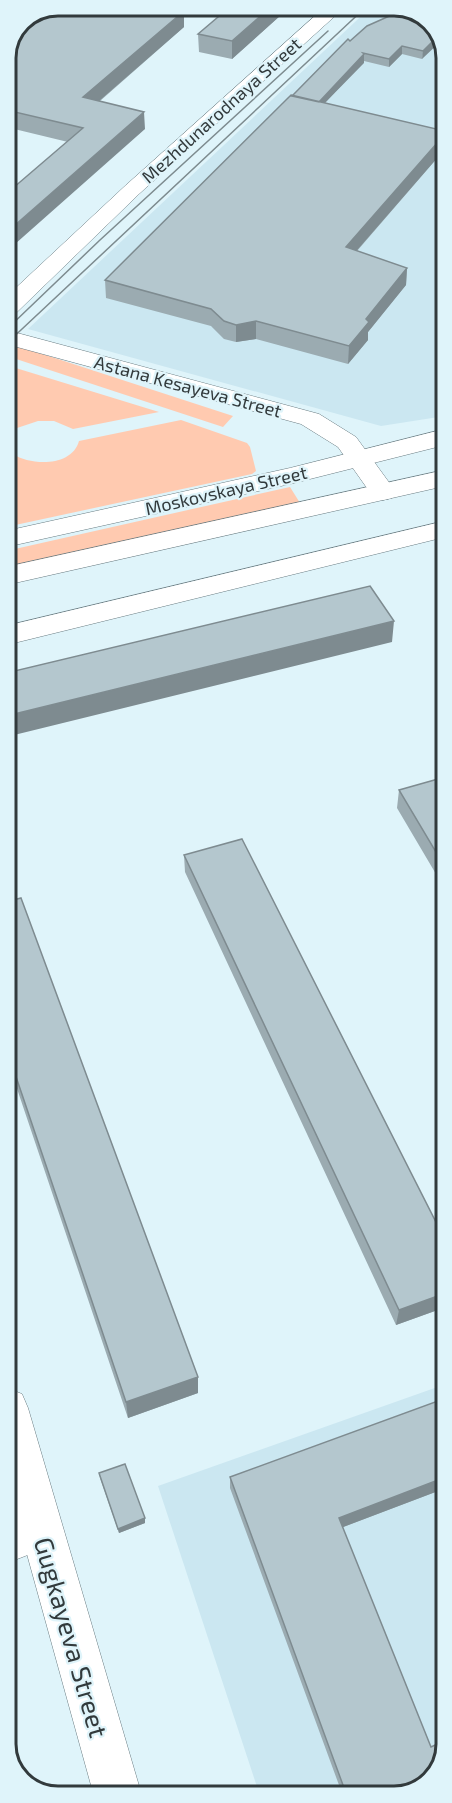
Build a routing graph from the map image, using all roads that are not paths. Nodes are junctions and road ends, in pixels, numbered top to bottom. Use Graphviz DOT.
graph roads {
  1 [pos="325,17"];
  2 [pos="17,300"];
  3 [pos="17,340"];
  4 [pos="436,439"];
  5 [pos="358,459"];
  6 [pos="436,480"];
  7 [pos="383,492"];
  8 [pos="436,532"];
  9 [pos="17,536"];
  10 [pos="17,574"];
  11 [pos="17,633"];
  12 [pos="17,1483"];
  13 [pos="24,1535"];
  14 [pos="114,1786"];
  1 -- 2 [label="main road, Mezhdunarodnaya Street"];
  3 -- 5 [label="main road, Astana Kesayeva Street"];
  4 -- 5 [label="main road, Moskovskaya Street"];
  5 -- 7 [label="main road, Astana Kesayeva Street"];
  5 -- 9 [label="main road, Moskovskaya Street"];
  6 -- 7 [label="main road, Moskovskaya Street"];
  7 -- 10 [label="main road, Moskovskaya Street"];
  8 -- 11 [label="main road"];
  12 -- 13 [label="main road, Gugkayeva Street"];
  13 -- 14 [label="main road, Gugkayeva Street"];
}
